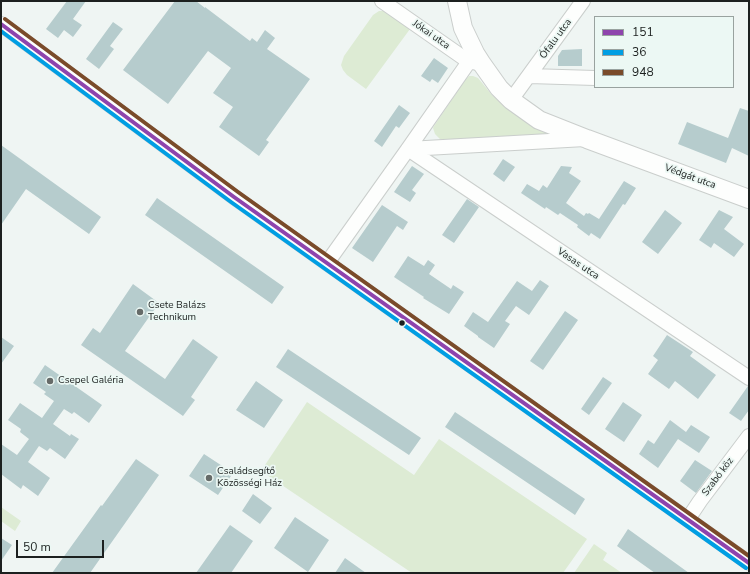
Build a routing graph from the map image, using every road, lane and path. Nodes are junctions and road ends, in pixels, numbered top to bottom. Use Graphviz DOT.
graph roads {
  1 [pos="382,1"];
  2 [pos="457,1"];
  3 [pos="583,1"];
  4 [pos="2,26"];
  5 [pos="475,59"];
  6 [pos="529,76"];
  7 [pos="594,78"];
  8 [pos="511,100"];
  9 [pos="587,139"];
  10 [pos="408,149"];
  11 [pos="749,199"];
  12 [pos="327,263"];
  13 [pos="749,378"];
  14 [pos="749,436"];
  15 [pos="688,520"];
  16 [pos="749,563"];
  1 -- 5 [label="street, Jókai utca"];
  2 -- 5 [label="main road, Védgát utca"];
  3 -- 6 [label="street, Ófalu utca"];
  4 -- 12 [label="street"];
  5 -- 8 [label="main road, Védgát utca"];
  5 -- 10 [label="street"];
  6 -- 7 [label="street"];
  6 -- 8 [label="street, Ófalu utca"];
  8 -- 9 [label="main road, Védgát utca"];
  9 -- 10 [label="street, Védgát utca"];
  9 -- 11 [label="main road, Védgát utca"];
  10 -- 12 [label="street"];
  10 -- 13 [label="street, Vasas utca"];
  12 -- 15 [label="street"];
  14 -- 15 [label="street, Szabó köz"];
  15 -- 16 [label="street"];
}
